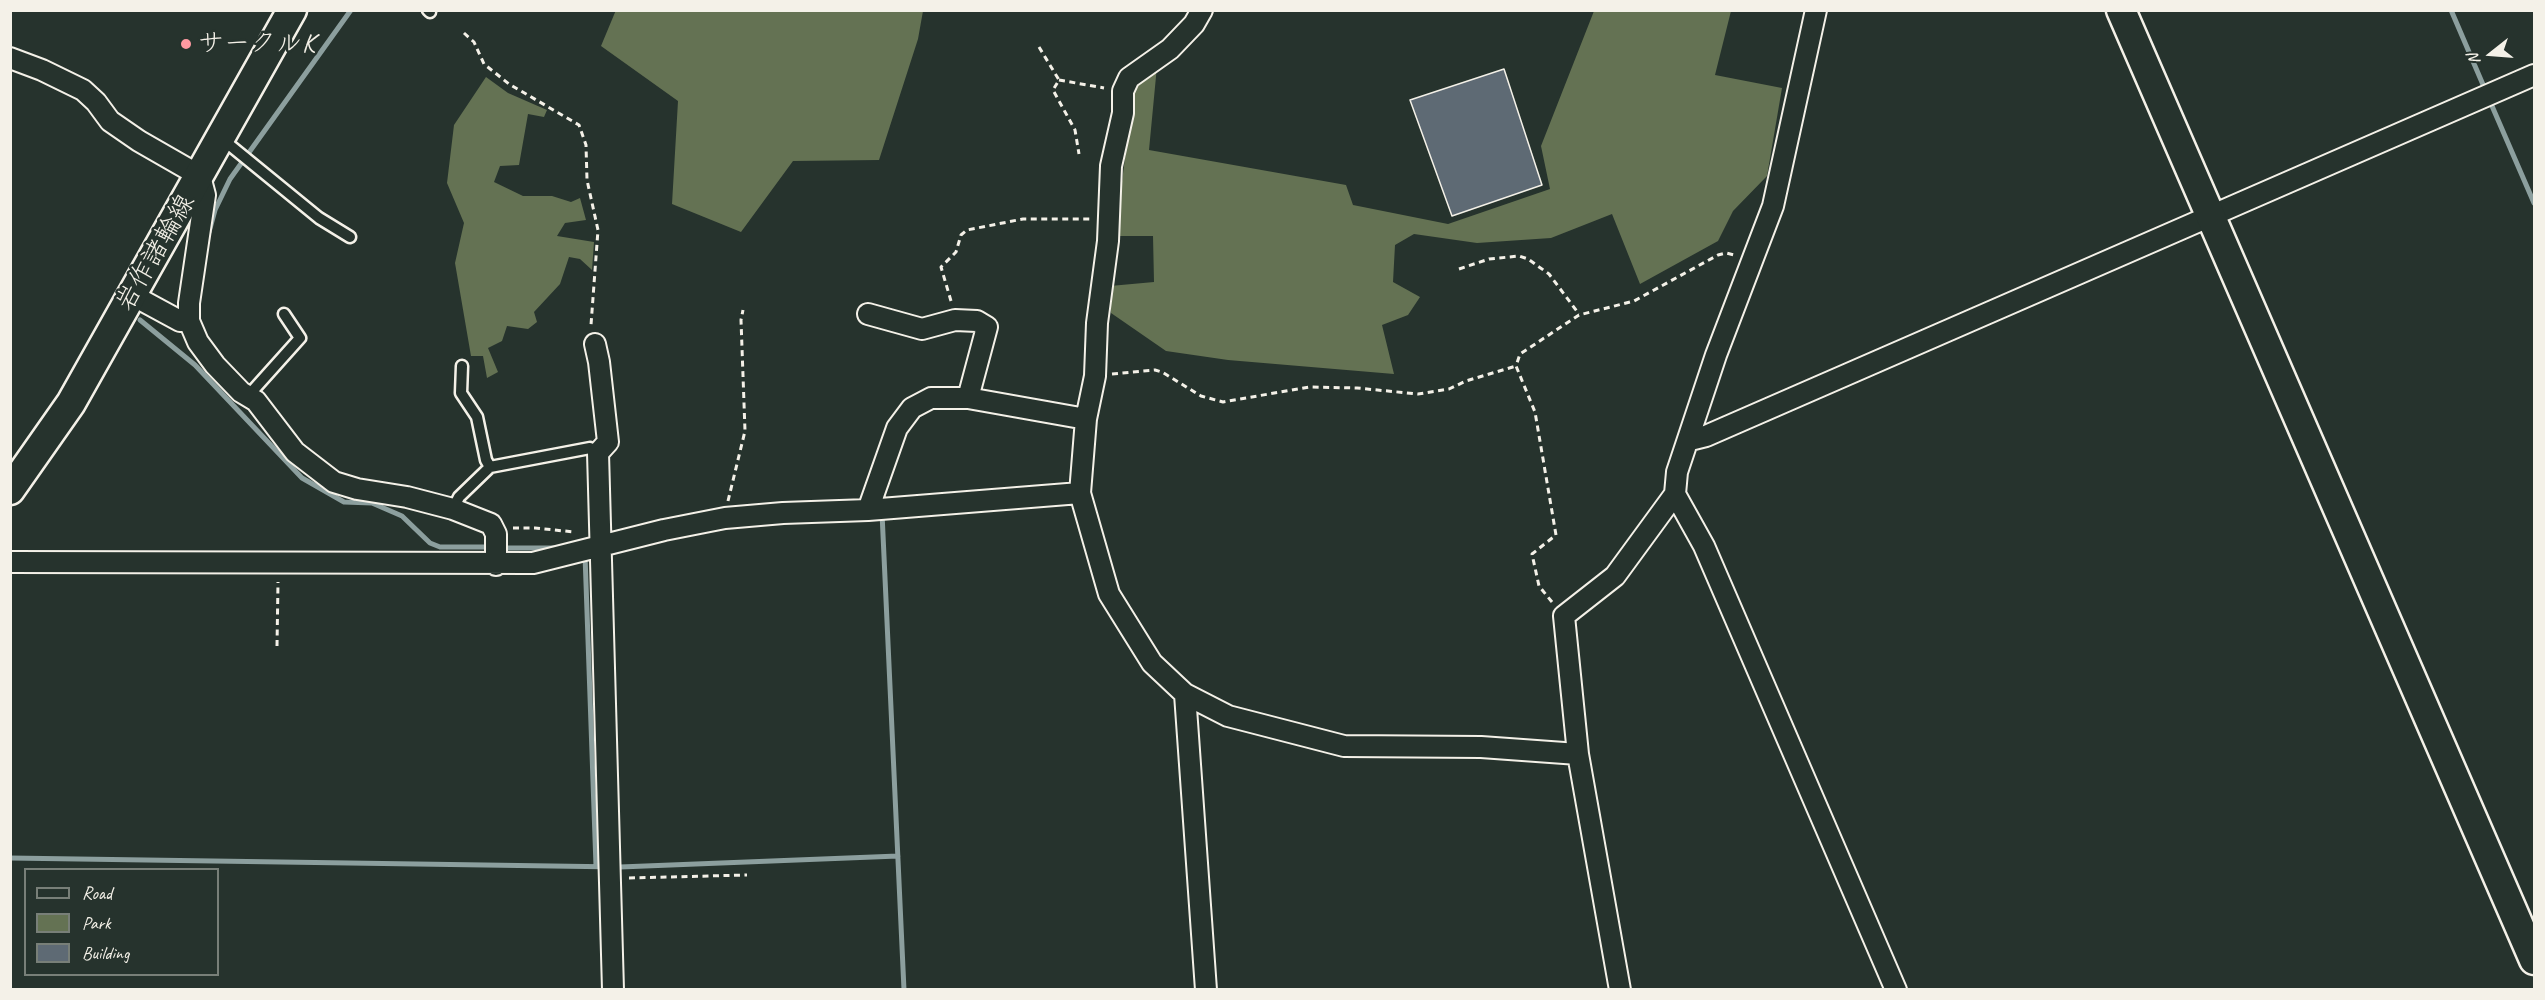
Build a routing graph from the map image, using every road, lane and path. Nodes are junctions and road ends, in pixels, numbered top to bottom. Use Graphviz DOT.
graph roads {
  1 [pos="292,10"];
  2 [pos="1202,10"];
  3 [pos="1816,10"];
  4 [pos="2121,10"];
  5 [pos="464,33"];
  6 [pos="1039,46"];
  7 [pos="10,58"];
  8 [pos="2535,75"];
  9 [pos="1059,80"];
  10 [pos="1123,91"];
  11 [pos="221,138"];
  12 [pos="1079,154"];
  13 [pos="200,176"];
  14 [pos="2211,214"];
  15 [pos="1109,219"];
  16 [pos="351,237"];
  17 [pos="1752,263"];
  18 [pos="1459,268"];
  19 [pos="132,295"];
  20 [pos="743,310"];
  21 [pos="284,314"];
  22 [pos="868,314"];
  23 [pos="1579,315"];
  24 [pos="955,320"];
  25 [pos="189,321"];
  26 [pos="595,345"];
  27 [pos="462,366"];
  28 [pos="1516,366"];
  29 [pos="1095,376"];
  30 [pos="248,396"];
  31 [pos="968,398"];
  32 [pos="1086,418"];
  33 [pos="1690,441"];
  34 [pos="598,453"];
  35 [pos="490,467"];
  36 [pos="10,490"];
  37 [pos="1080,493"];
  38 [pos="1676,494"];
  39 [pos="453,509"];
  40 [pos="868,510"];
  41 [pos="729,518"];
  42 [pos="494,529"];
  43 [pos="581,537"];
  44 [pos="602,546"];
  45 [pos="10,562"];
  46 [pos="278,562"];
  47 [pos="496,565"];
  48 [pos="1564,616"];
  49 [pos="277,646"];
  50 [pos="1185,694"];
  51 [pos="1578,754"];
  52 [pos="747,875"];
  53 [pos="610,879"];
  54 [pos="2535,960"];
  55 [pos="613,990"];
  56 [pos="1206,990"];
  57 [pos="1620,990"];
  58 [pos="1896,990"];
  1 -- 11 [label="street, 岩作諸輪線"];
  2 -- 10 [label="street"];
  3 -- 17 [label="street"];
  4 -- 14 [label="street"];
  5 -- 26 [label="path"];
  6 -- 9 [label="path"];
  7 -- 13 [label="street"];
  8 -- 14 [label="street"];
  9 -- 10 [label="path"];
  9 -- 12 [label="path"];
  10 -- 15 [label="street"];
  11 -- 13 [label="street, 岩作諸輪線"];
  11 -- 16 [label="lane"];
  13 -- 19 [label="street, 岩作諸輪線"];
  13 -- 25 [label="street"];
  14 -- 33 [label="street"];
  14 -- 54 [label="street"];
  15 -- 24 [label="path"];
  15 -- 29 [label="street"];
  17 -- 23 [label="path"];
  17 -- 33 [label="street"];
  18 -- 23 [label="path"];
  19 -- 25 [label="street"];
  19 -- 36 [label="street, 岩作諸輪線"];
  20 -- 41 [label="path"];
  21 -- 30 [label="lane"];
  22 -- 24 [label="street"];
  23 -- 28 [label="path"];
  24 -- 31 [label="street"];
  25 -- 30 [label="street"];
  26 -- 34 [label="street"];
  27 -- 35 [label="lane"];
  28 -- 29 [label="path"];
  28 -- 48 [label="path"];
  29 -- 32 [label="street"];
  30 -- 39 [label="street"];
  31 -- 32 [label="street"];
  31 -- 40 [label="street"];
  32 -- 37 [label="street"];
  33 -- 38 [label="street"];
  34 -- 35 [label="lane"];
  34 -- 44 [label="street"];
  35 -- 39 [label="lane"];
  37 -- 40 [label="street"];
  37 -- 50 [label="street"];
  38 -- 48 [label="street"];
  38 -- 58 [label="street"];
  39 -- 42 [label="street"];
  40 -- 41 [label="street"];
  41 -- 44 [label="street"];
  42 -- 43 [label="path"];
  42 -- 47 [label="street"];
  44 -- 47 [label="street"];
  44 -- 53 [label="street"];
  45 -- 46 [label="street"];
  46 -- 47 [label="street"];
  46 -- 49 [label="path"];
  48 -- 51 [label="street"];
  50 -- 51 [label="street"];
  50 -- 56 [label="street"];
  51 -- 57 [label="street"];
  52 -- 53 [label="path"];
  53 -- 55 [label="street"];
}
